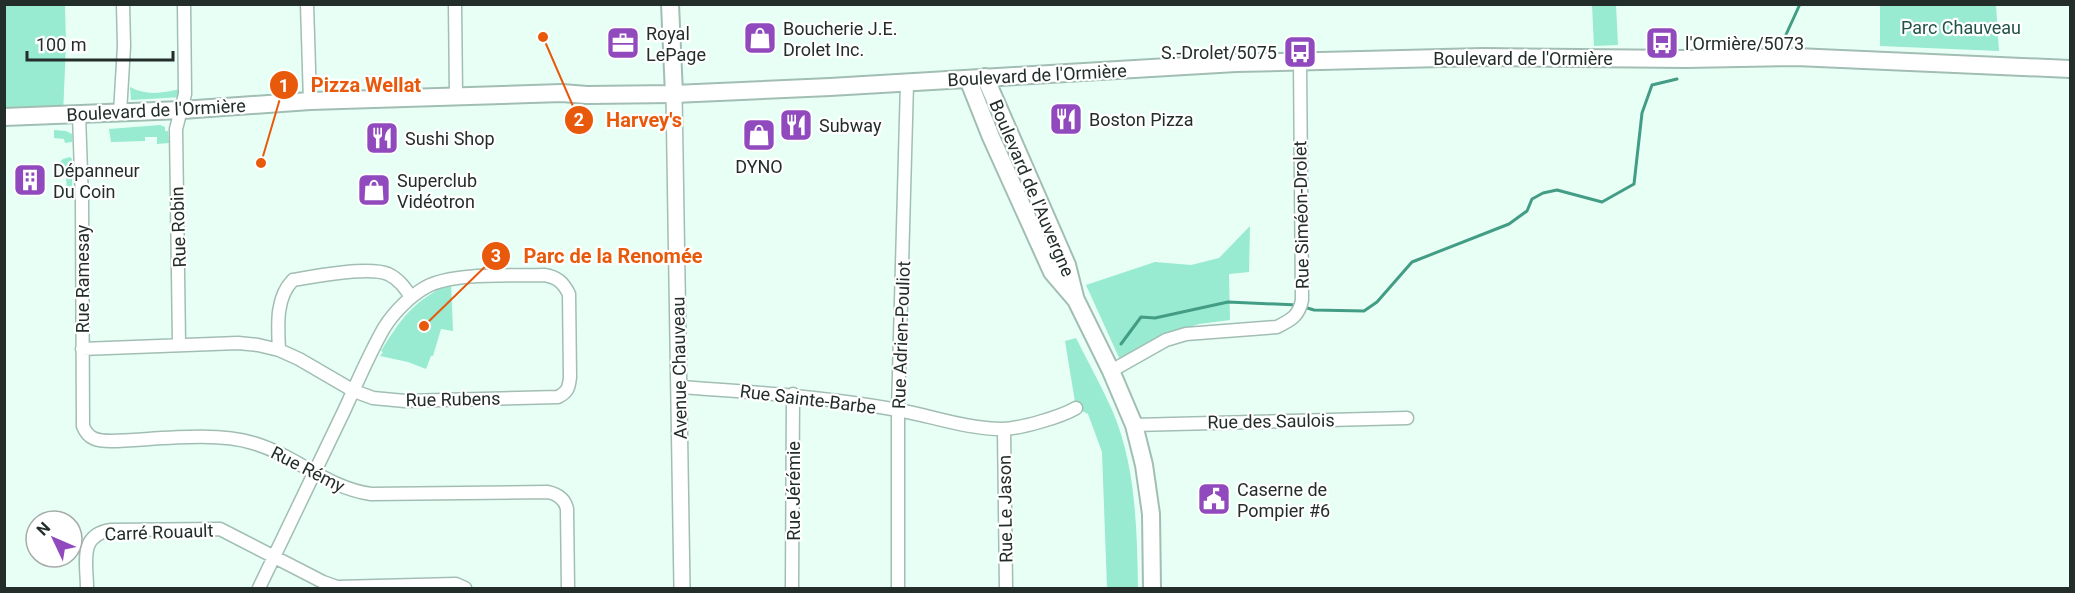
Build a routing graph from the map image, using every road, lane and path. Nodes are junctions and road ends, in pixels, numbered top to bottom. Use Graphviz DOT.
graph roads {
  1 [pos="123,4"];
  2 [pos="184,4"];
  3 [pos="306,4"];
  4 [pos="455,4"];
  5 [pos="670,4"];
  6 [pos="1300,61"];
  7 [pos="2070,69"];
  8 [pos="985,77"];
  9 [pos="968,79"];
  10 [pos="907,82"];
  11 [pos="674,94"];
  12 [pos="456,96"];
  13 [pos="310,101"];
  14 [pos="182,110"];
  15 [pos="120,113"];
  16 [pos="79,115"];
  17 [pos="4,117"];
  18 [pos="411,297"];
  19 [pos="1076,300"];
  20 [pos="179,344"];
  21 [pos="82,349"];
  22 [pos="279,350"];
  23 [pos="1112,371"];
  24 [pos="679,387"];
  25 [pos="354,391"];
  26 [pos="793,394"];
  27 [pos="1076,408"];
  28 [pos="898,410"];
  29 [pos="1407,418"];
  30 [pos="1134,425"];
  31 [pos="1004,429"];
  32 [pos="93,439"];
  33 [pos="314,473"];
  34 [pos="274,557"];
  35 [pos="87,588"];
  36 [pos="259,588"];
  37 [pos="465,588"];
  38 [pos="568,588"];
  39 [pos="682,588"];
  40 [pos="792,588"];
  41 [pos="898,588"];
  42 [pos="1006,588"];
  43 [pos="1152,588"];
  1 -- 15 [label="street"];
  2 -- 14 [label="street, Rue Robin"];
  3 -- 13 [label="street"];
  4 -- 12 [label="street"];
  5 -- 11 [label="main road, Avenue Chauveau"];
  6 -- 7 [label="main road, Boulevard de l'Ormière"];
  6 -- 8 [label="main road, Boulevard de l'Ormière"];
  6 -- 23 [label="street, Rue Siméon-Drolet"];
  8 -- 9 [label="main road, Boulevard de l'Ormière"];
  8 -- 19 [label="main road, Boulevard de l'Auvergne"];
  9 -- 10 [label="main road, Boulevard de l'Ormière"];
  9 -- 19 [label="main road, Boulevard de l'Auvergne"];
  10 -- 11 [label="main road, Boulevard de l'Ormière"];
  10 -- 28 [label="street, Rue Adrien-Pouliot"];
  11 -- 12 [label="main road, Boulevard de l'Ormière"];
  11 -- 24 [label="street, Avenue Chauveau"];
  12 -- 13 [label="main road, Boulevard de l'Ormière"];
  13 -- 14 [label="main road, Boulevard de l'Ormière"];
  14 -- 15 [label="main road, Boulevard de l'Ormière"];
  14 -- 20 [label="street, Rue Robin"];
  15 -- 16 [label="main road, Boulevard de l'Ormière"];
  16 -- 17 [label="main road, Boulevard de l'Ormière"];
  16 -- 21 [label="street, Rue Ramesay"];
  18 -- 22 [label="street"];
  18 -- 25 [label="street"];
  18 -- 25 [label="street, Rue Rubens"];
  19 -- 23 [label="main road, Boulevard de l'Auvergne"];
  20 -- 21 [label="street, Rue Rubens"];
  20 -- 22 [label="street, Rue Rubens"];
  21 -- 32 [label="street, Rue Ramesay"];
  22 -- 25 [label="street, Rue Rubens"];
  23 -- 30 [label="main road, Boulevard de l'Auvergne"];
  24 -- 26 [label="street, Rue Sainte-Barbe"];
  24 -- 39 [label="street, Avenue Chauveau"];
  25 -- 33 [label="street"];
  26 -- 28 [label="street, Rue Sainte-Barbe"];
  26 -- 40 [label="street, Rue Jérémie"];
  27 -- 31 [label="street, Rue Sainte-Barbe"];
  28 -- 31 [label="street, Rue Sainte-Barbe"];
  28 -- 41 [label="street, Rue Adrien-Pouliot"];
  29 -- 30 [label="street, Rue des Saulois"];
  30 -- 43 [label="main road, Boulevard de l'Auvergne"];
  31 -- 42 [label="street, Rue Le Jason"];
  32 -- 33 [label="street, Rue Rémy"];
  33 -- 34 [label="street"];
  33 -- 38 [label="street, Rue Rémy"];
  34 -- 35 [label="street, Carré Rouault"];
  34 -- 36 [label="street"];
  34 -- 37 [label="street, Carré Rouault"];
}
